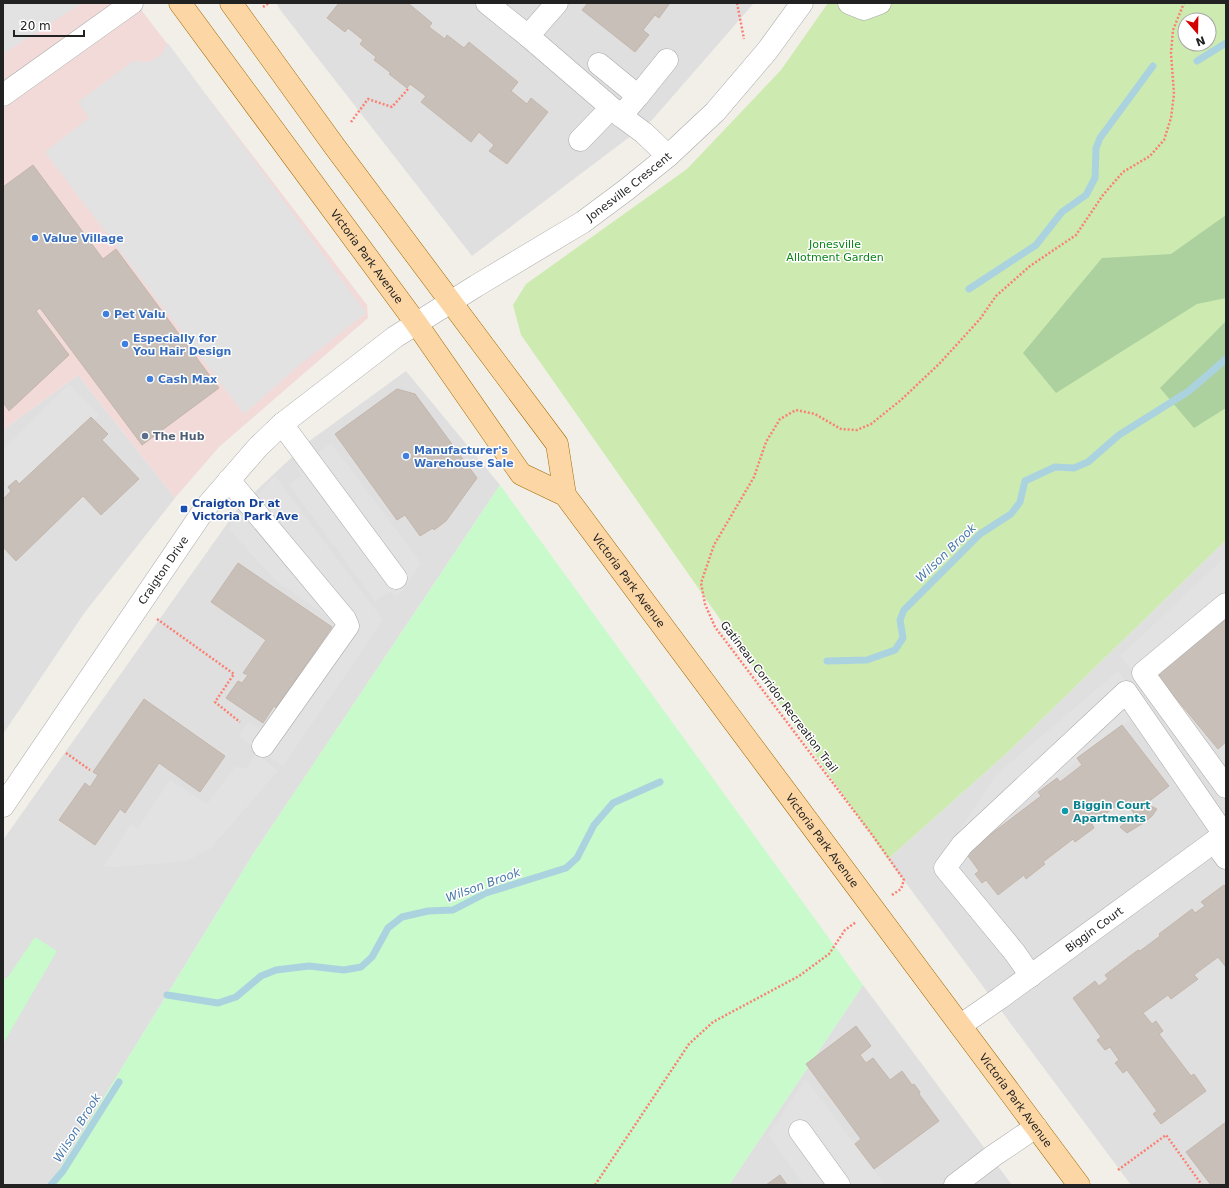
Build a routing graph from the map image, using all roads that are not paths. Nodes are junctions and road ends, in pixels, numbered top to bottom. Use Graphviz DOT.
graph roads {
  1 [pos="132,3"];
  2 [pos="180,3"];
  3 [pos="231,3"];
  4 [pos="487,3"];
  5 [pos="557,3"];
  6 [pos="802,3"];
  7 [pos="849,3"];
  8 [pos="880,3"];
  9 [pos="528,36"];
  10 [pos="667,60"];
  11 [pos="599,64"];
  12 [pos="3,95"];
  13 [pos="638,96"];
  14 [pos="616,112"];
  15 [pos="580,140"];
  16 [pos="668,156"];
  17 [pos="451,302"];
  18 [pos="416,323"];
  19 [pos="282,424"];
  20 [pos="229,480"];
  21 [pos="565,495"];
  22 [pos="396,578"];
  23 [pos="1226,604"];
  24 [pos="263,746"];
  25 [pos="1226,787"];
  26 [pos="3,806"];
  27 [pos="1222,842"];
  28 [pos="1031,976"];
  29 [pos="961,1025"];
  30 [pos="1036,1126"];
  31 [pos="800,1131"];
  32 [pos="839,1185"];
  33 [pos="955,1185"];
  34 [pos="1079,1185"];
  1 -- 12 [label="street"];
  2 -- 18 [label="main road, Victoria Park Avenue"];
  3 -- 17 [label="main road, Victoria Park Avenue"];
  4 -- 9 [label="street"];
  5 -- 9 [label="street"];
  6 -- 16 [label="street, Jonesville Crescent"];
  7 -- 8 [label="street"];
  9 -- 14 [label="street"];
  10 -- 13 [label="street"];
  11 -- 13 [label="street"];
  13 -- 14 [label="street"];
  14 -- 15 [label="street"];
  14 -- 16 [label="street"];
  16 -- 17 [label="street, Jonesville Crescent"];
  17 -- 18 [label="street, Jonesville Crescent"];
  17 -- 21 [label="main road, Victoria Park Avenue"];
  18 -- 19 [label="street, Craigton Drive"];
  18 -- 21 [label="main road, Victoria Park Avenue"];
  19 -- 20 [label="street, Craigton Drive"];
  19 -- 22 [label="street"];
  20 -- 24 [label="street"];
  20 -- 26 [label="street, Craigton Drive"];
  21 -- 29 [label="main road, Victoria Park Avenue"];
  23 -- 25 [label="street"];
  27 -- 28 [label="street, Biggin Court"];
  27 -- 28 [label="street"];
  28 -- 29 [label="street, Biggin Court"];
  29 -- 30 [label="main road, Victoria Park Avenue"];
  30 -- 33 [label="street"];
  30 -- 34 [label="main road, Victoria Park Avenue"];
  31 -- 32 [label="street"];
}
